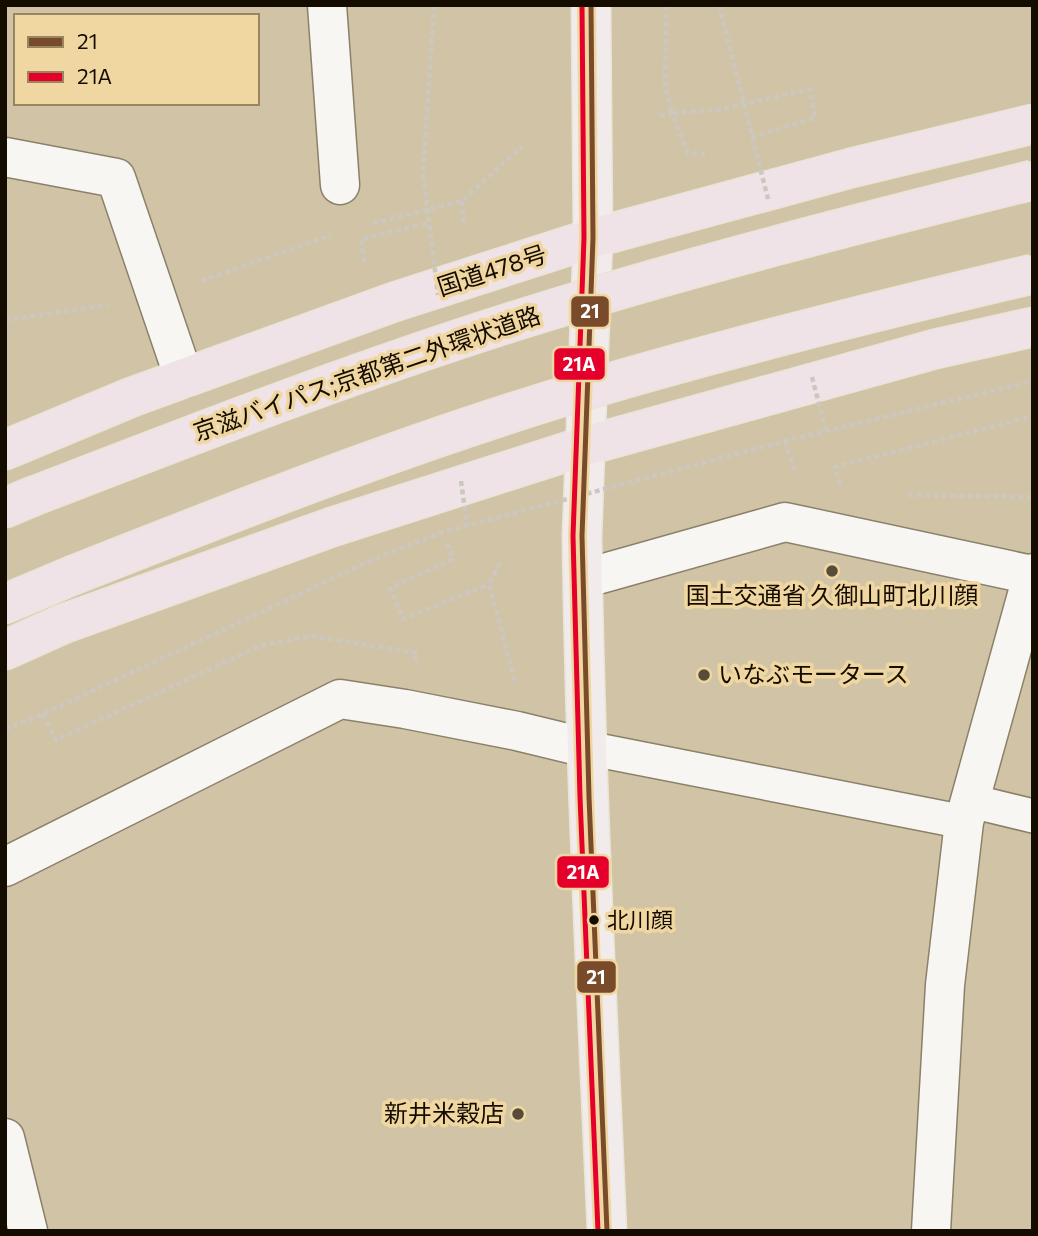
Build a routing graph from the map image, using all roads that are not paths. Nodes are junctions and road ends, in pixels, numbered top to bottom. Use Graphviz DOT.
graph roads {
  1 [pos="327,5"];
  2 [pos="591,5"];
  3 [pos="1033,124"];
  4 [pos="5,157"];
  5 [pos="1033,180"];
  6 [pos="340,185"];
  7 [pos="593,238"];
  8 [pos="1033,274"];
  9 [pos="1033,327"];
  10 [pos="184,378"];
  11 [pos="586,446"];
  12 [pos="5,450"];
  13 [pos="18,503"];
  14 [pos="1032,574"];
  15 [pos="583,579"];
  16 [pos="5,604"];
  17 [pos="5,650"];
  18 [pos="587,748"];
  19 [pos="967,812"];
  20 [pos="1033,816"];
  21 [pos="5,867"];
  22 [pos="7,1154"];
  23 [pos="28,1231"];
  24 [pos="607,1231"];
  25 [pos="931,1231"];
  1 -- 6 [label="street"];
  2 -- 7 [label="main road"];
  3 -- 7 [label="highway, 国道478号"];
  4 -- 10 [label="street"];
  5 -- 13 [label="highway, 京滋バイパス;京都第二外環状道路, bridge"];
  7 -- 10 [label="highway, 国道478号"];
  7 -- 11 [label="main road"];
  8 -- 16 [label="highway, bridge"];
  9 -- 11 [label="highway"];
  10 -- 12 [label="highway, 国道478号"];
  11 -- 15 [label="main road"];
  11 -- 17 [label="highway"];
  14 -- 15 [label="street"];
  14 -- 19 [label="street"];
  15 -- 18 [label="main road"];
  18 -- 19 [label="lane"];
  18 -- 21 [label="street"];
  18 -- 24 [label="main road"];
  19 -- 20 [label="lane"];
  19 -- 25 [label="street"];
  22 -- 23 [label="street"];
}
